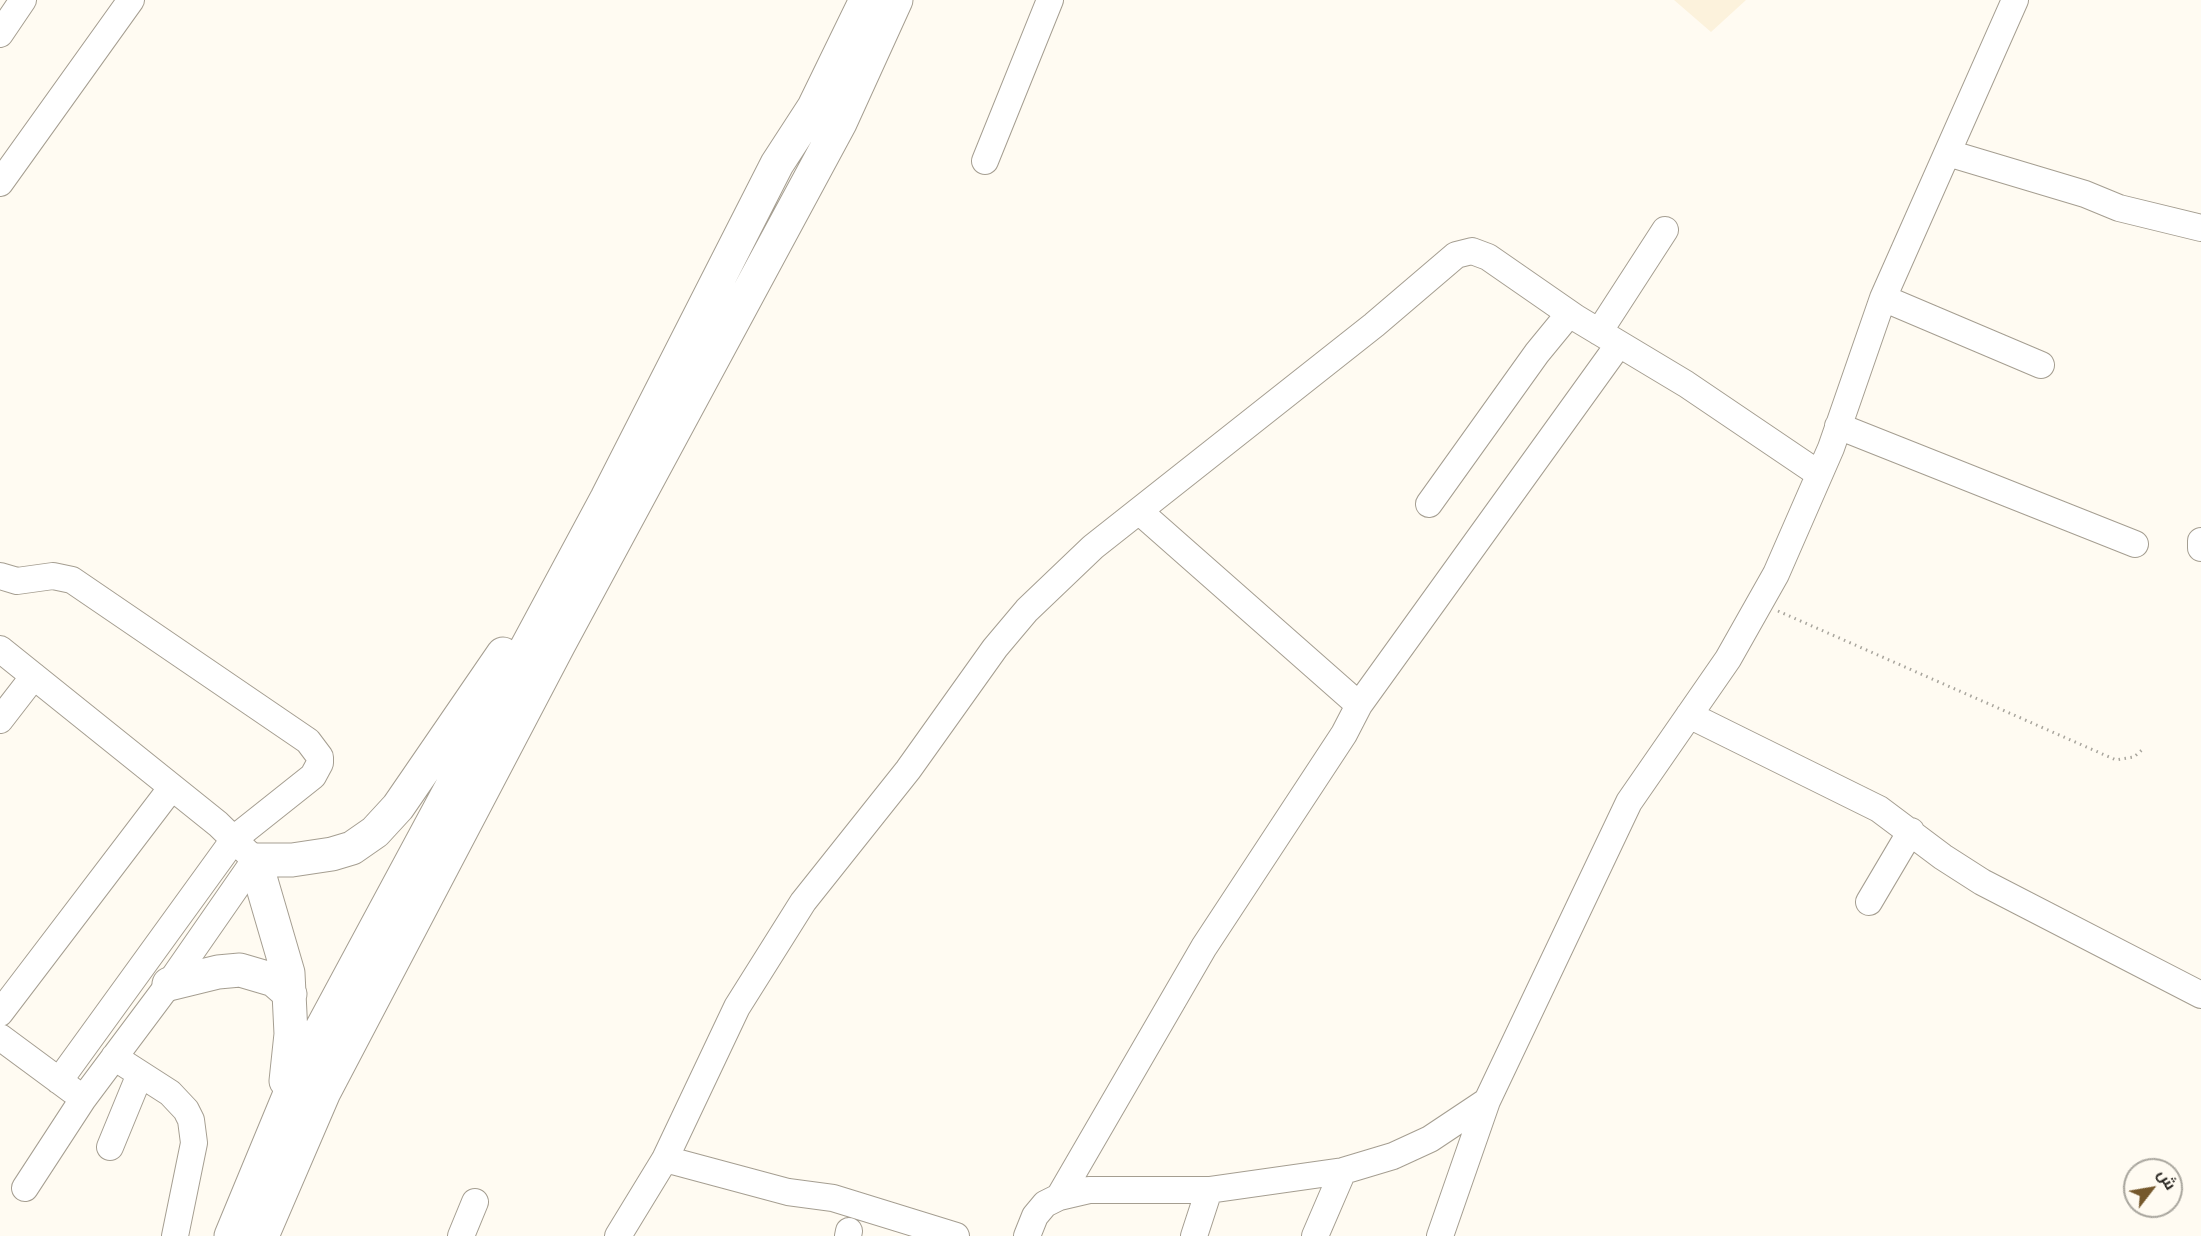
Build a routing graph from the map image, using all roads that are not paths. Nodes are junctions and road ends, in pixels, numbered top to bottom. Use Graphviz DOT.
graph roads {
  1 [pos="23,0"];
  2 [pos="131,0"];
  3 [pos="846,0"];
  4 [pos="866,0"];
  5 [pos="896,0"];
  6 [pos="915,0"];
  7 [pos="1050,0"];
  8 [pos="2015,0"];
  9 [pos="0,33"];
  10 [pos="840,123"];
  11 [pos="1948,153"];
  12 [pos="985,161"];
  13 [pos="777,164"];
  14 [pos="4,168"];
  15 [pos="2201,228"];
  16 [pos="1665,230"];
  17 [pos="1883,298"];
  18 [pos="1569,314"];
  19 [pos="1609,338"];
  20 [pos="2041,365"];
  21 [pos="1838,426"];
  22 [pos="1819,474"];
  23 [pos="1429,504"];
  24 [pos="1140,512"];
  25 [pos="2201,541"];
  26 [pos="2135,544"];
  27 [pos="2201,548"];
  28 [pos="573,562"];
  29 [pos="0,576"];
  30 [pos="0,649"];
  31 [pos="34,676"];
  32 [pos="1359,705"];
  33 [pos="1689,715"];
  34 [pos="0,720"];
  35 [pos="172,787"];
  36 [pos="1911,831"];
  37 [pos="245,849"];
  38 [pos="1869,902"];
  39 [pos="169,984"];
  40 [pos="290,994"];
  41 [pos="2201,995"];
  42 [pos="0,1013"];
  43 [pos="0,1037"];
  44 [pos="114,1057"];
  45 [pos="140,1074"];
  46 [pos="59,1081"];
  47 [pos="83,1099"];
  48 [pos="1487,1101"];
  49 [pos="283,1110"];
  50 [pos="110,1148"];
  51 [pos="665,1160"];
  52 [pos="1343,1171"];
  53 [pos="25,1188"];
  54 [pos="1209,1190"];
  55 [pos="1059,1197"];
  56 [pos="475,1202"];
  57 [pos="175,1236"];
  58 [pos="231,1236"];
  59 [pos="262,1236"];
  60 [pos="461,1236"];
  61 [pos="618,1236"];
  62 [pos="956,1236"];
  63 [pos="1026,1236"];
  64 [pos="1194,1236"];
  65 [pos="1315,1236"];
  66 [pos="1440,1236"];
  1 -- 9 [label="street"];
  2 -- 14 [label="street"];
  3 -- 13 [label="highway"];
  4 -- 13 [label="highway"];
  5 -- 10 [label="highway"];
  6 -- 10 [label="highway"];
  7 -- 12 [label="street"];
  8 -- 11 [label="street"];
  10 -- 59 [label="highway"];
  11 -- 15 [label="street"];
  11 -- 17 [label="street"];
  13 -- 28 [label="highway"];
  16 -- 19 [label="street"];
  17 -- 20 [label="street"];
  17 -- 21 [label="street"];
  18 -- 19 [label="street"];
  18 -- 23 [label="street"];
  18 -- 24 [label="street"];
  19 -- 22 [label="street"];
  19 -- 32 [label="street"];
  21 -- 22 [label="street"];
  21 -- 26 [label="street"];
  22 -- 33 [label="street"];
  24 -- 32 [label="street"];
  24 -- 51 [label="street"];
  25 -- 27 [label="street"];
  28 -- 37 [label="highway"];
  28 -- 49 [label="highway"];
  29 -- 37 [label="street"];
  30 -- 31 [label="street"];
  31 -- 34 [label="street"];
  31 -- 35 [label="street"];
  32 -- 55 [label="street"];
  33 -- 36 [label="street"];
  33 -- 48 [label="street"];
  35 -- 37 [label="street"];
  35 -- 42 [label="street"];
  36 -- 38 [label="street"];
  36 -- 41 [label="street"];
  37 -- 39 [label="street"];
  37 -- 40 [label="highway"];
  37 -- 46 [label="street"];
  39 -- 40 [label="highway"];
  39 -- 44 [label="street"];
  40 -- 49 [label="highway"];
  43 -- 46 [label="street"];
  44 -- 45 [label="street"];
  44 -- 47 [label="street"];
  45 -- 50 [label="street"];
  45 -- 57 [label="street"];
  46 -- 47 [label="street"];
  47 -- 53 [label="street"];
  48 -- 52 [label="street"];
  48 -- 66 [label="street"];
  49 -- 58 [label="highway"];
  51 -- 61 [label="street"];
  51 -- 62 [label="street"];
  52 -- 54 [label="street"];
  52 -- 65 [label="street"];
  54 -- 55 [label="street"];
  54 -- 64 [label="street"];
  55 -- 63 [label="street"];
  56 -- 60 [label="street"];
}
